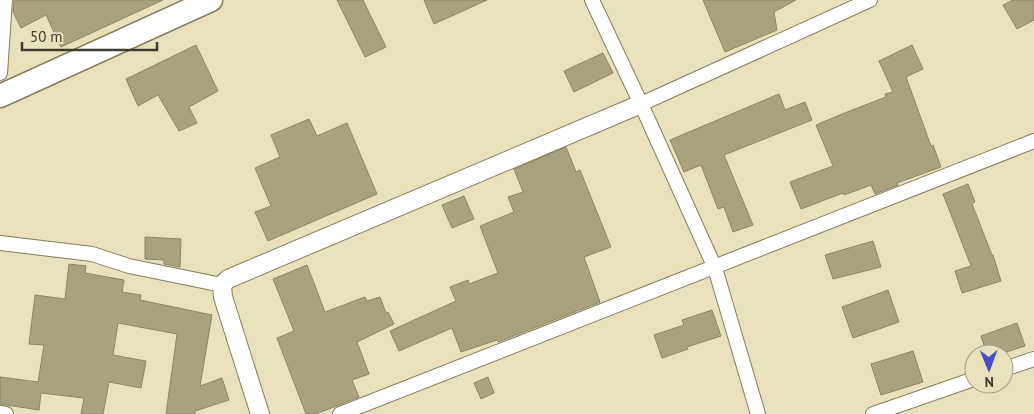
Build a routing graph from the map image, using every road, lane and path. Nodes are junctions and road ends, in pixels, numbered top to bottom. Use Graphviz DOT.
graph roads {
  1 [pos="5,0"];
  2 [pos="211,0"];
  3 [pos="592,0"];
  4 [pos="870,0"];
  5 [pos="0,73"];
  6 [pos="0,96"];
  7 [pos="641,104"];
  8 [pos="1034,141"];
  9 [pos="0,243"];
  10 [pos="715,268"];
  11 [pos="222,285"];
  12 [pos="1034,359"];
  13 [pos="1014,366"];
  14 [pos="964,383"];
  15 [pos="0,413"];
  16 [pos="6,414"];
  17 [pos="260,414"];
  18 [pos="340,414"];
  19 [pos="758,414"];
  20 [pos="873,414"];
  1 -- 5 [label="street"];
  2 -- 6 [label="main road"];
  3 -- 7 [label="street"];
  4 -- 7 [label="street"];
  7 -- 10 [label="street"];
  7 -- 11 [label="street"];
  8 -- 10 [label="street"];
  9 -- 11 [label="street"];
  10 -- 18 [label="street"];
  10 -- 19 [label="street"];
  11 -- 17 [label="street"];
  12 -- 13 [label="street"];
  14 -- 20 [label="street"];
  15 -- 16 [label="street"];
}
